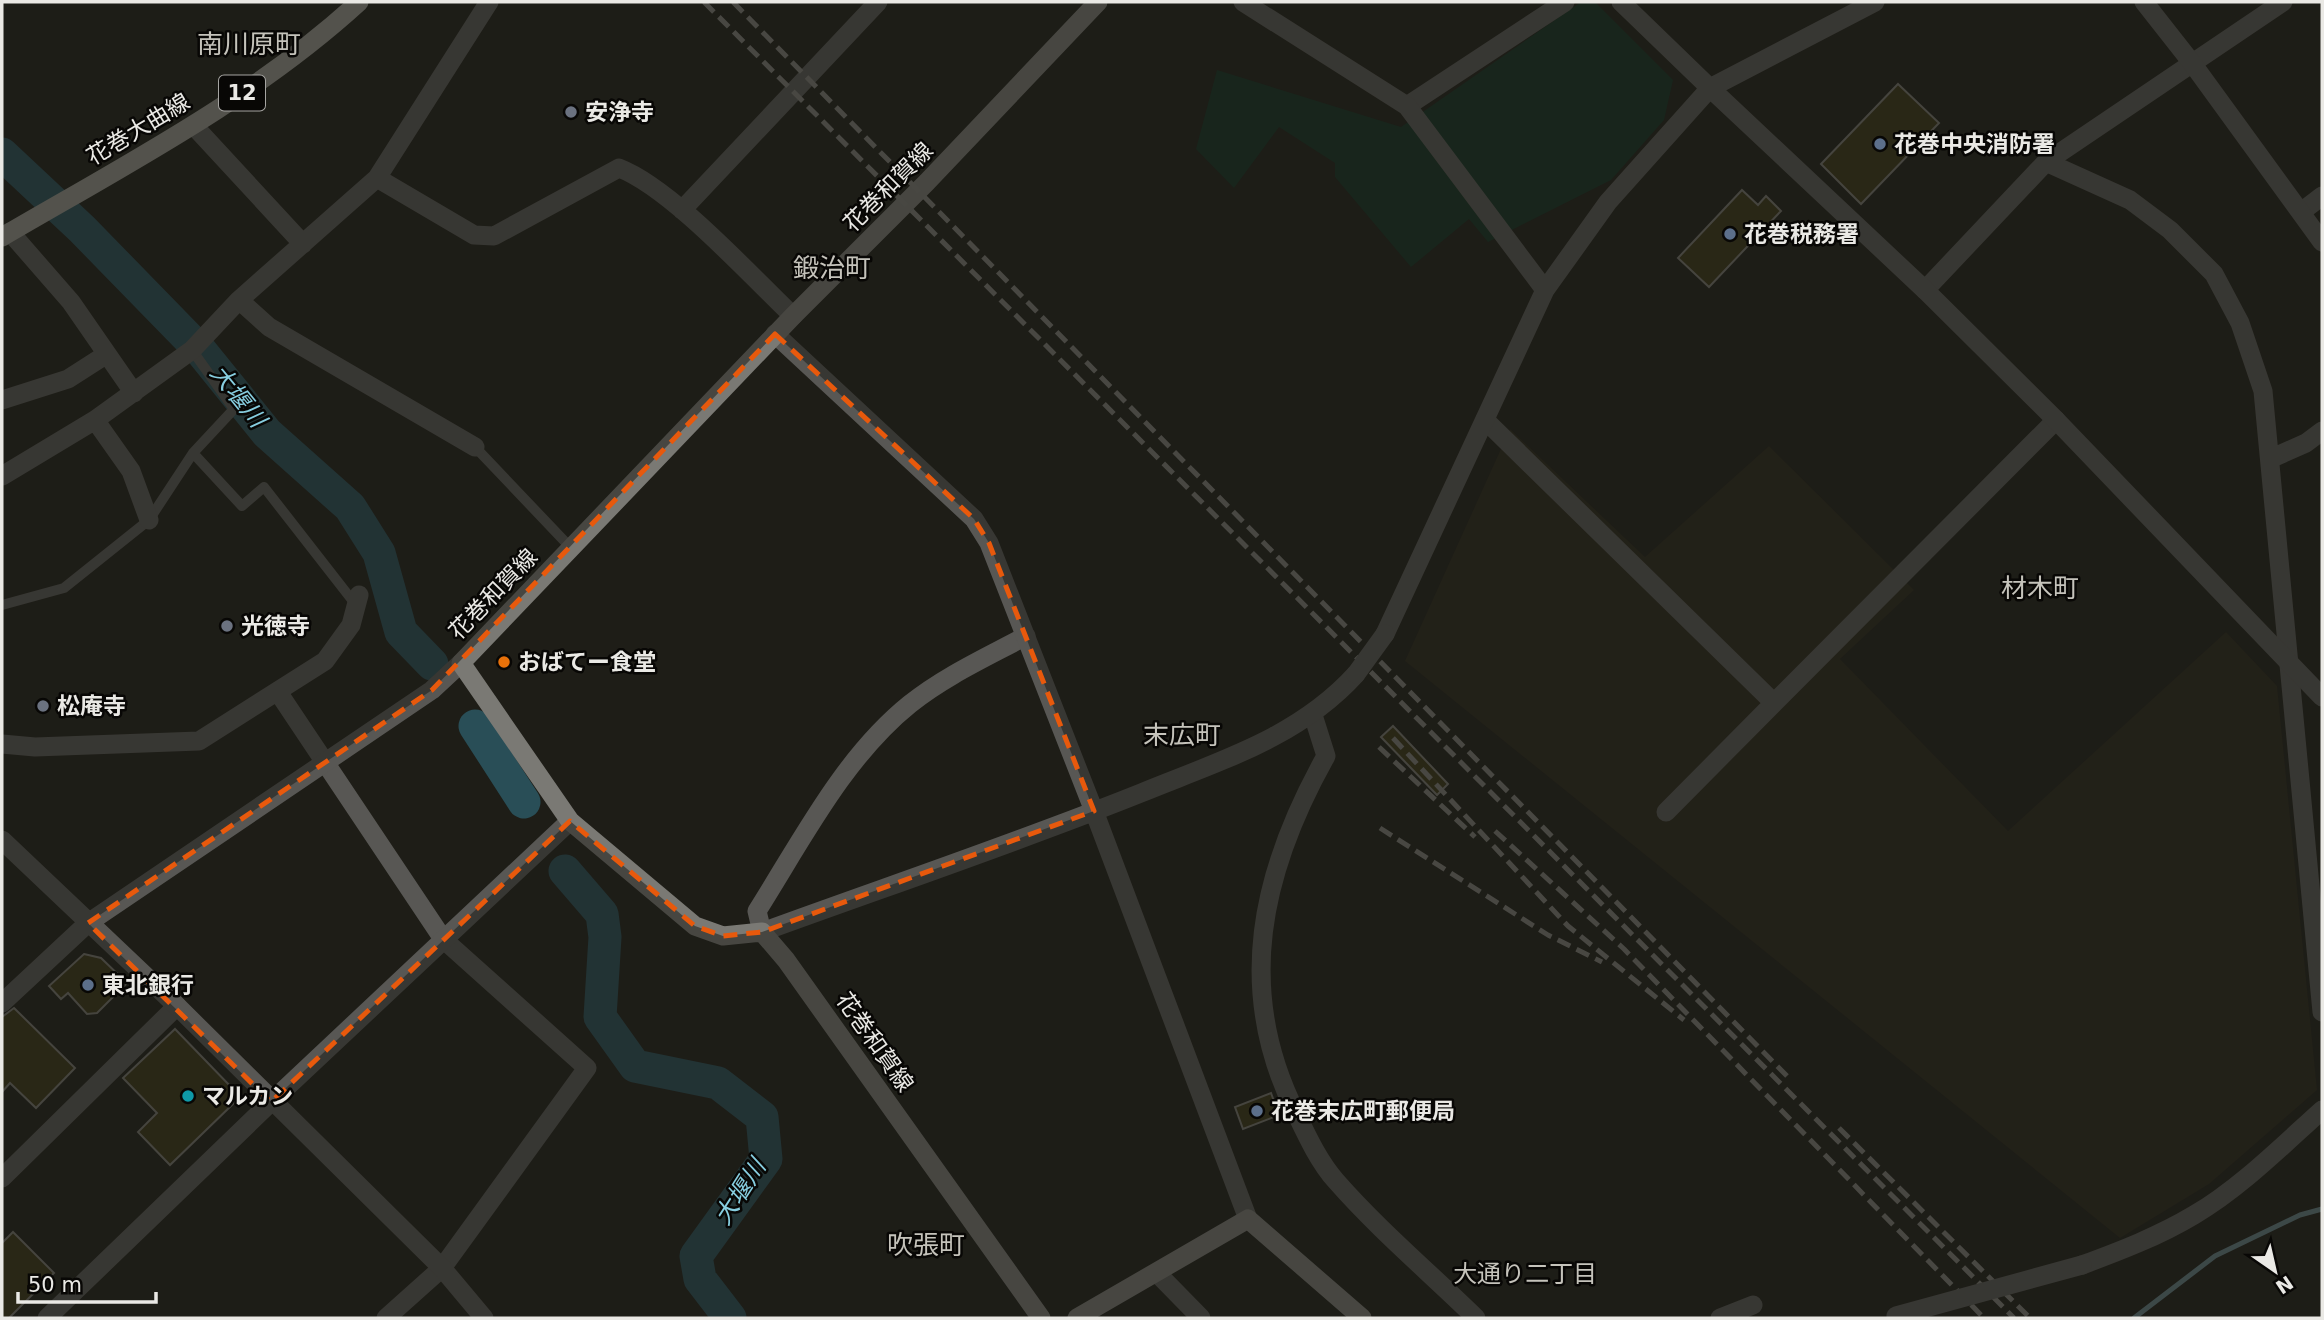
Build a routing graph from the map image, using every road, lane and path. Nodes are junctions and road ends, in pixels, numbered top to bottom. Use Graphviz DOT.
graph roads {
  1 [pos="359,2"];
  2 [pos="489,2"];
  3 [pos="878,2"];
  4 [pos="1098,2"];
  5 [pos="1243,2"];
  6 [pos="1566,2"];
  7 [pos="1622,2"];
  8 [pos="1875,2"];
  9 [pos="2144,2"];
  10 [pos="2283,2"];
  11 [pos="2192,63"];
  12 [pos="1710,88"];
  13 [pos="1407,106"];
  14 [pos="194,126"];
  15 [pos="2046,162"];
  16 [pos="377,177"];
  17 [pos="2322,197"];
  18 [pos="682,211"];
  19 [pos="2301,212"];
  20 [pos="8,234"];
  21 [pos="2322,242"];
  22 [pos="303,244"];
  23 [pos="1545,290"];
  24 [pos="1925,290"];
  25 [pos="239,300"];
  26 [pos="793,316"];
  27 [pos="775,334"];
  28 [pos="197,344"];
  29 [pos="107,354"];
  30 [pos="134,393"];
  31 [pos="2,400"];
  32 [pos="95,420"];
  33 [pos="1485,420"];
  34 [pos="2056,420"];
  35 [pos="2322,431"];
  36 [pos="475,447"];
  37 [pos="193,453"];
  38 [pos="2270,459"];
  39 [pos="2,476"];
  40 [pos="149,520"];
  41 [pos="571,548"];
  42 [pos="357,600"];
  43 [pos="2,605"];
  44 [pos="1026,636"];
  45 [pos="2287,662"];
  46 [pos="461,663"];
  47 [pos="2320,690"];
  48 [pos="278,692"];
  49 [pos="1773,703"];
  50 [pos="1313,715"];
  51 [pos="2,744"];
  52 [pos="323,762"];
  53 [pos="1094,811"];
  54 [pos="1666,813"];
  55 [pos="570,821"];
  56 [pos="2,840"];
  57 [pos="88,923"];
  58 [pos="762,932"];
  59 [pos="443,939"];
  60 [pos="2,1003"];
  61 [pos="177,1006"];
  62 [pos="2322,1012"];
  63 [pos="271,1102"];
  64 [pos="2322,1110"];
  65 [pos="2,1178"];
  66 [pos="1248,1219"];
  67 [pos="442,1268"];
  68 [pos="1157,1273"];
  69 [pos="1753,1306"];
  70 [pos="47,1318"];
  71 [pos="386,1318"];
  72 [pos="484,1318"];
  73 [pos="1041,1318"];
  74 [pos="1077,1318"];
  75 [pos="1201,1318"];
  76 [pos="1362,1318"];
  77 [pos="1476,1318"];
  78 [pos="1720,1318"];
  79 [pos="1891,1318"];
  1 -- 14 [label="main road, 花巻大曲線 / 12"];
  2 -- 16 [label="street"];
  3 -- 18 [label="street"];
  4 -- 26 [label="main road, 花巻和賀線"];
  5 -- 13 [label="street"];
  6 -- 13 [label="street"];
  7 -- 12 [label="street"];
  8 -- 12 [label="street"];
  9 -- 11 [label="street"];
  10 -- 11 [label="street"];
  11 -- 15 [label="street"];
  11 -- 19 [label="street"];
  12 -- 23 [label="street"];
  12 -- 24 [label="street"];
  13 -- 23 [label="street"];
  14 -- 20 [label="main road, 花巻大曲線 / 12"];
  14 -- 22 [label="street"];
  15 -- 24 [label="street"];
  15 -- 38 [label="street"];
  16 -- 18 [label="street"];
  16 -- 22 [label="street"];
  17 -- 19 [label="street"];
  18 -- 26 [label="street"];
  19 -- 21 [label="street"];
  20 -- 29 [label="street"];
  22 -- 25 [label="street"];
  23 -- 33 [label="street"];
  24 -- 34 [label="street"];
  25 -- 28 [label="street"];
  25 -- 36 [label="street"];
  26 -- 27 [label="main road, 花巻和賀線"];
  27 -- 41 [label="main road, 花巻和賀線"];
  27 -- 44 [label="street"];
  28 -- 30 [label="street"];
  28 -- 37 [label="lane"];
  29 -- 30 [label="street"];
  29 -- 31 [label="street"];
  30 -- 32 [label="street"];
  32 -- 39 [label="street"];
  32 -- 40 [label="street"];
  33 -- 49 [label="street"];
  33 -- 50 [label="street, bridge"];
  34 -- 45 [label="street"];
  34 -- 49 [label="street"];
  35 -- 38 [label="street"];
  36 -- 41 [label="lane"];
  37 -- 40 [label="lane"];
  37 -- 42 [label="lane"];
  38 -- 45 [label="street"];
  40 -- 43 [label="lane"];
  41 -- 46 [label="main road, 花巻和賀線"];
  42 -- 48 [label="street"];
  44 -- 53 [label="street"];
  44 -- 58 [label="street"];
  45 -- 47 [label="street"];
  45 -- 62 [label="street"];
  46 -- 52 [label="street"];
  46 -- 55 [label="main road, 花巻和賀線"];
  48 -- 51 [label="street"];
  48 -- 52 [label="street"];
  49 -- 54 [label="street"];
  50 -- 53 [label="street"];
  50 -- 77 [label="street"];
  52 -- 57 [label="street"];
  52 -- 59 [label="street"];
  53 -- 58 [label="street"];
  53 -- 66 [label="street"];
  55 -- 58 [label="main road, 花巻和賀線"];
  55 -- 59 [label="street"];
  56 -- 57 [label="street"];
  57 -- 60 [label="street"];
  57 -- 61 [label="street"];
  58 -- 73 [label="main road, 花巻和賀線"];
  59 -- 63 [label="street"];
  59 -- 67 [label="street"];
  61 -- 63 [label="street"];
  61 -- 65 [label="street"];
  63 -- 67 [label="street"];
  63 -- 70 [label="street"];
  64 -- 79 [label="street, bridge"];
  66 -- 68 [label="main road"];
  66 -- 76 [label="main road"];
  67 -- 71 [label="street"];
  67 -- 72 [label="street"];
  68 -- 74 [label="main road"];
  68 -- 75 [label="street"];
  69 -- 78 [label="street"];
}
